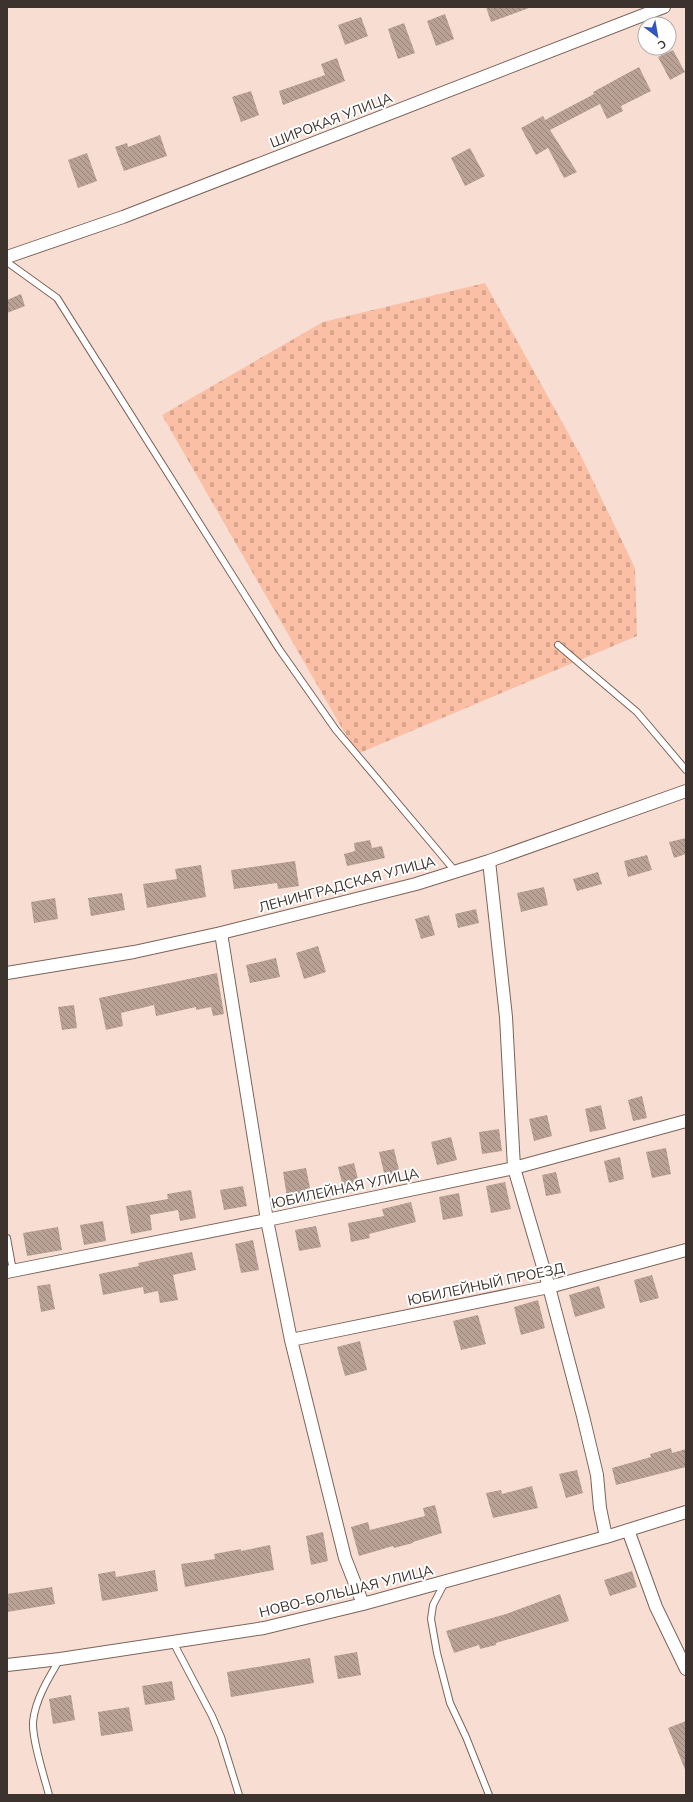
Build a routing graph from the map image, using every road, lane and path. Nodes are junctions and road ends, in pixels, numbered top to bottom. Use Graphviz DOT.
graph roads {
  1 [pos="664,7"];
  2 [pos="7,257"];
  3 [pos="7,262"];
  4 [pos="558,645"];
  5 [pos="686,770"];
  6 [pos="686,791"];
  7 [pos="489,861"];
  8 [pos="455,871"];
  9 [pos="221,933"];
  10 [pos="7,973"];
  11 [pos="686,1120"];
  12 [pos="514,1168"];
  13 [pos="266,1220"];
  14 [pos="7,1238"];
  15 [pos="686,1250"];
  16 [pos="10,1271"];
  17 [pos="549,1287"];
  18 [pos="291,1340"];
  19 [pos="686,1512"];
  20 [pos="628,1530"];
  21 [pos="606,1537"];
  22 [pos="445,1581"];
  23 [pos="363,1604"];
  24 [pos="173,1642"];
  25 [pos="60,1659"];
  26 [pos="7,1665"];
  27 [pos="686,1669"];
  28 [pos="49,1795"];
  29 [pos="239,1795"];
  30 [pos="489,1795"];
  1 -- 2 [label="street, ШИРОКАЯ УЛИЦА"];
  3 -- 8 [label="lane"];
  4 -- 5 [label="lane"];
  6 -- 7 [label="street, ЛЕНИНГРАДСКАЯ УЛИЦА"];
  7 -- 8 [label="street, ЛЕНИНГРАДСКАЯ УЛИЦА"];
  7 -- 12 [label="street"];
  8 -- 9 [label="street, ЛЕНИНГРАДСКАЯ УЛИЦА"];
  9 -- 10 [label="street, ЛЕНИНГРАДСКАЯ УЛИЦА"];
  9 -- 13 [label="street"];
  11 -- 12 [label="street, ЮБИЛЕЙНАЯ УЛИЦА"];
  12 -- 13 [label="street, ЮБИЛЕЙНАЯ УЛИЦА"];
  12 -- 17 [label="street"];
  13 -- 16 [label="street, ЮБИЛЕЙНАЯ УЛИЦА"];
  13 -- 18 [label="street"];
  14 -- 16 [label="lane"];
  15 -- 17 [label="street, ЮБИЛЕЙНЫЙ ПРОЕЗД"];
  17 -- 18 [label="street, ЮБИЛЕЙНЫЙ ПРОЕЗД"];
  17 -- 21 [label="street"];
  18 -- 23 [label="street"];
  19 -- 20 [label="street, НОВО-БОЛЬШАЯ УЛИЦА"];
  20 -- 21 [label="street, НОВО-БОЛЬШАЯ УЛИЦА"];
  20 -- 27 [label="street"];
  21 -- 22 [label="street, НОВО-БОЛЬШАЯ УЛИЦА"];
  22 -- 23 [label="street, НОВО-БОЛЬШАЯ УЛИЦА"];
  22 -- 30 [label="lane"];
  23 -- 24 [label="street, НОВО-БОЛЬШАЯ УЛИЦА"];
  24 -- 25 [label="street, НОВО-БОЛЬШАЯ УЛИЦА"];
  24 -- 29 [label="lane"];
  25 -- 26 [label="street, НОВО-БОЛЬШАЯ УЛИЦА"];
  25 -- 28 [label="lane"];
}
